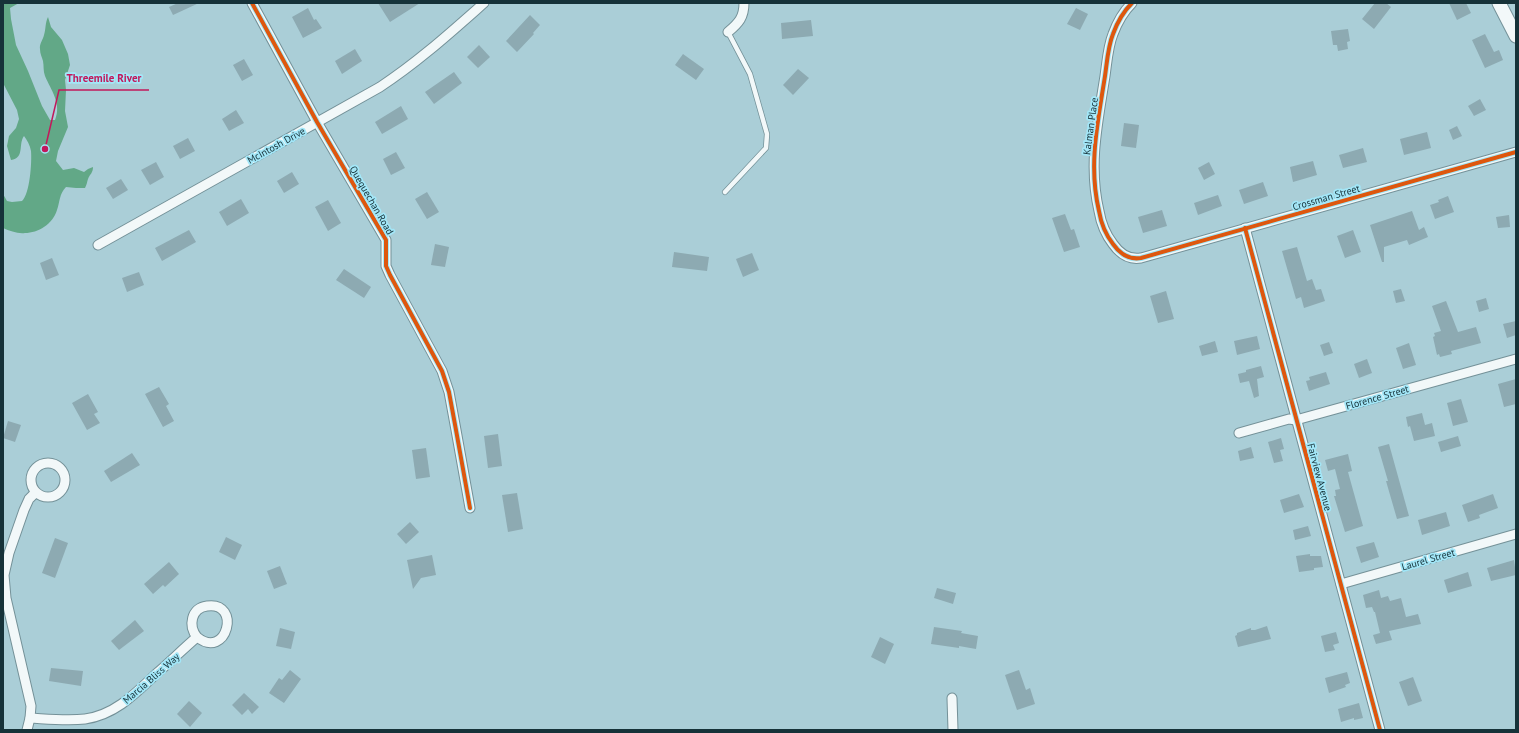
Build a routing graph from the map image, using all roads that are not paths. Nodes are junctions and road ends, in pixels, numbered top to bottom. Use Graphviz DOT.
graph roads {
  1 [pos="252,3"];
  2 [pos="484,3"];
  3 [pos="744,3"];
  4 [pos="1132,3"];
  5 [pos="1498,3"];
  6 [pos="728,32"];
  7 [pos="1516,36"];
  8 [pos="317,122"];
  9 [pos="1516,152"];
  10 [pos="725,192"];
  11 [pos="1245,228"];
  12 [pos="98,245"];
  13 [pos="1141,258"];
  14 [pos="1516,359"];
  15 [pos="1296,420"];
  16 [pos="1239,433"];
  17 [pos="35,493"];
  18 [pos="470,508"];
  19 [pos="1516,534"];
  20 [pos="1341,584"];
  21 [pos="197,637"];
  22 [pos="952,698"];
  23 [pos="30,718"];
  24 [pos="27,730"];
  25 [pos="953,730"];
  26 [pos="1380,730"];
  1 -- 8 [label="street, Quequechan Road"];
  2 -- 8 [label="street, McIntosh Drive"];
  3 -- 6 [label="street"];
  4 -- 13 [label="street, Kalman Place"];
  5 -- 7 [label="street"];
  6 -- 10 [label="lane"];
  8 -- 12 [label="street, McIntosh Drive"];
  8 -- 18 [label="street, Quequechan Road"];
  9 -- 11 [label="street, Crossman Street"];
  11 -- 13 [label="street, Crossman Street"];
  11 -- 15 [label="street, Fairview Avenue"];
  14 -- 15 [label="street, Florence Street"];
  15 -- 16 [label="street, Florence Street"];
  15 -- 20 [label="street, Fairview Avenue"];
  17 -- 23 [label="street"];
  19 -- 20 [label="street, Laurel Street"];
  20 -- 26 [label="street, Fairview Avenue"];
  21 -- 21 [label="street"];
  21 -- 23 [label="street, Marcia Bliss Way"];
  22 -- 25 [label="street"];
  23 -- 24 [label="street"];
}
